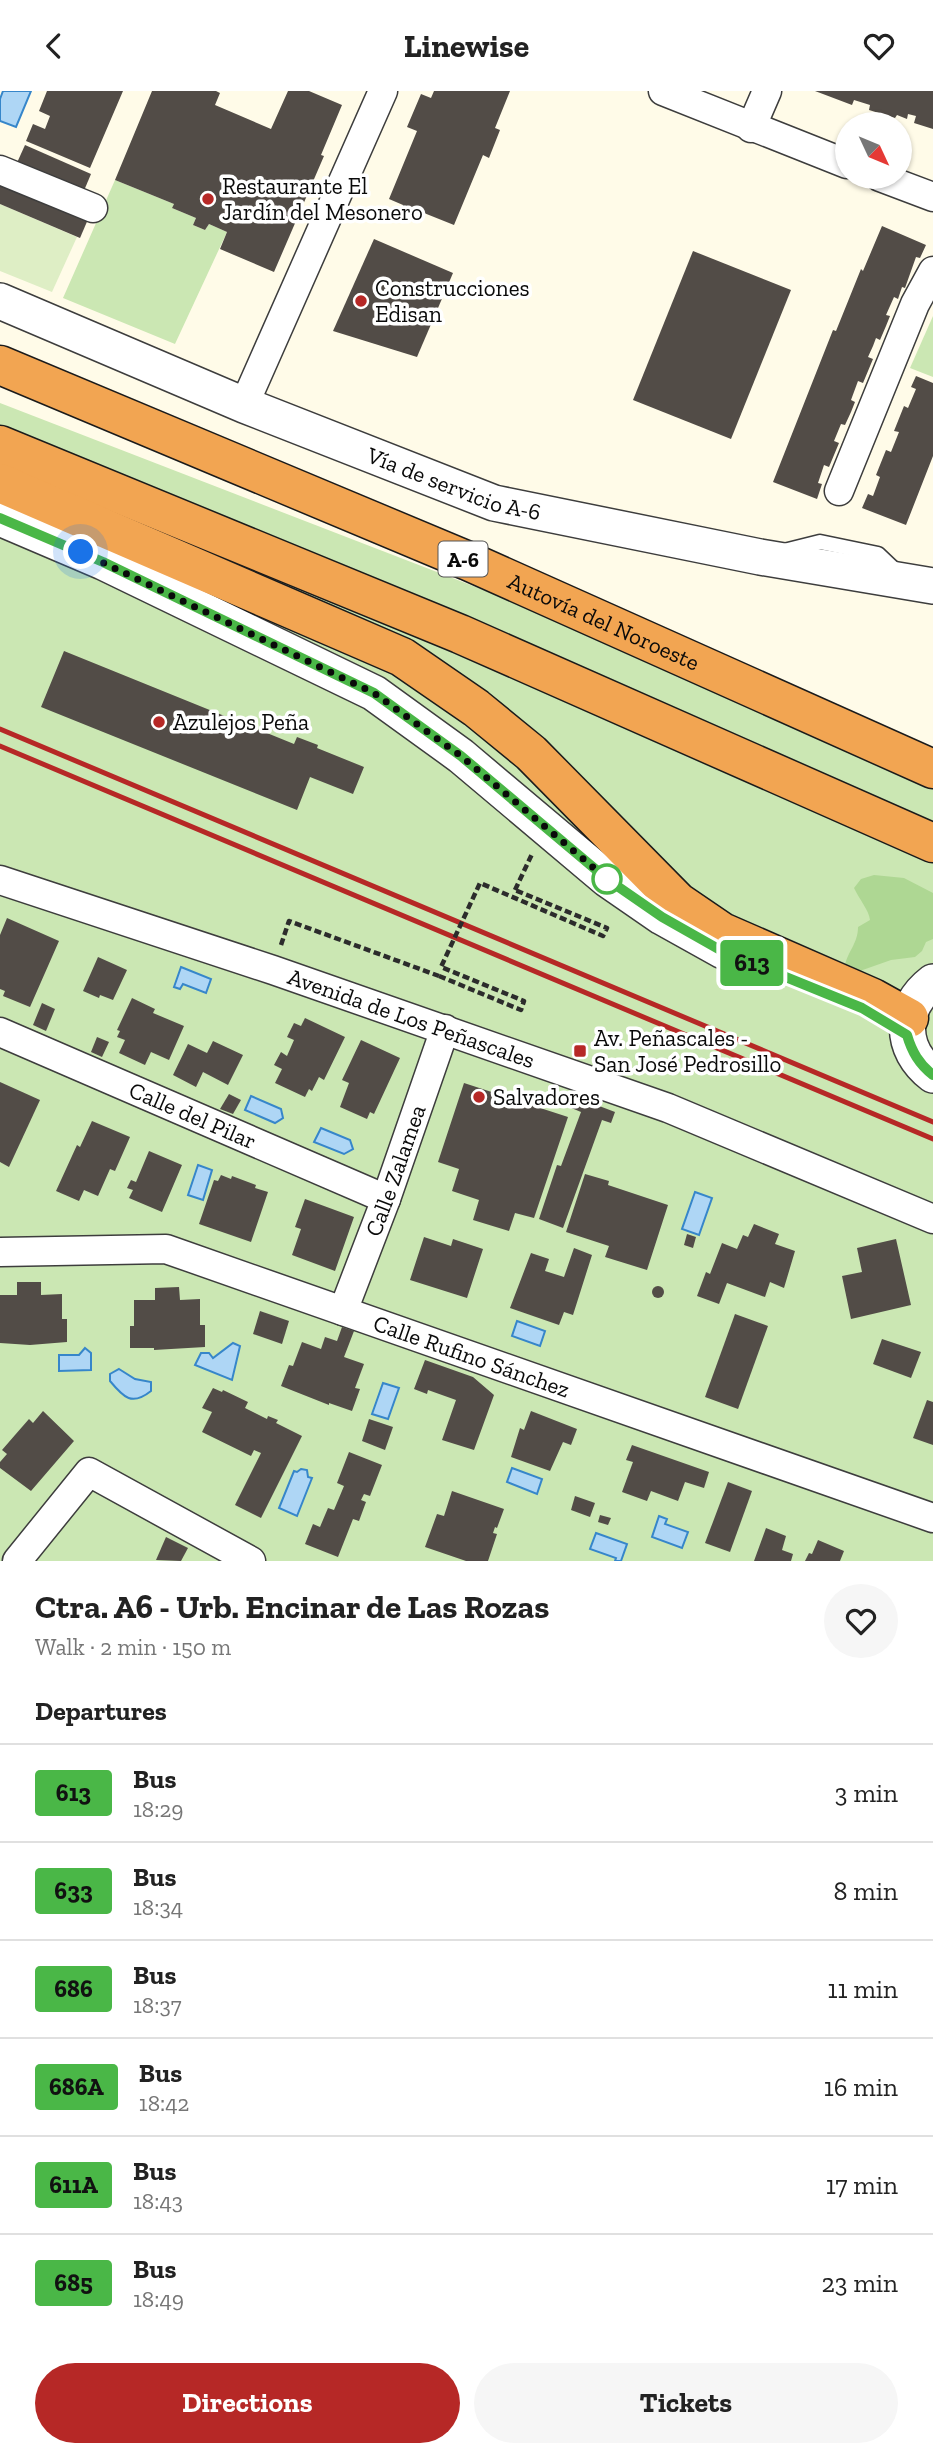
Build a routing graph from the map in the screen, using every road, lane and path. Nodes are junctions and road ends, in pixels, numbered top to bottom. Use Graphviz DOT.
graph roads {
  1 [pos="383,91"];
  2 [pos="663,91"];
  3 [pos="766,91"];
  4 [pos="751,128"];
  5 [pos="835,160"];
  6 [pos="0,170"];
  7 [pos="912,189"];
  8 [pos="933,197"];
  9 [pos="93,208"];
  10 [pos="933,271"];
  11 [pos="0,301"];
  12 [pos="0,365"];
  13 [pos="244,405"];
  14 [pos="0,445"];
  15 [pos="0,483"];
  16 [pos="839,491"];
  17 [pos="0,518"];
  18 [pos="920,583"];
  19 [pos="927,766"];
  20 [pos="547,829"];
  21 [pos="920,837"];
  22 [pos="0,880"];
  23 [pos="273,969"];
  24 [pos="933,982"];
  25 [pos="908,1027"];
  26 [pos="445,1029"];
  27 [pos="0,1032"];
  28 [pos="933,1075"];
  29 [pos="386,1199"];
  30 [pos="933,1219"];
  31 [pos="0,1252"];
  32 [pos="344,1311"];
  33 [pos="933,1518"];
  34 [pos="17,1561"];
  35 [pos="251,1561"];
  1 -- 13 [label="street"];
  2 -- 4 [label="street"];
  3 -- 4 [label="street"];
  4 -- 5 [label="street"];
  6 -- 9 [label="street"];
  7 -- 8 [label="street"];
  10 -- 16 [label="street"];
  11 -- 13 [label="street, Vía de servicio A-6"];
  12 -- 19 [label="highway, Autovía del Noroeste / A-6"];
  13 -- 18 [label="street, Vía de servicio A-6"];
  14 -- 21 [label="highway"];
  15 -- 25 [label="highway"];
  17 -- 20 [label="street"];
  20 -- 23 [label="path, bridge"];
  20 -- 25 [label="street"];
  22 -- 23 [label="street, Avenida de Los Peñascales"];
  23 -- 26 [label="street, Avenida de Los Peñascales"];
  24 -- 25 [label="street"];
  25 -- 28 [label="street"];
  26 -- 29 [label="street, Calle Zalamea"];
  26 -- 30 [label="street, Avenida de Los Peñascales"];
  27 -- 29 [label="street, Calle del Pilar"];
  29 -- 32 [label="street, Calle Zalamea"];
  31 -- 32 [label="street, Calle Rufino Sánchez"];
  32 -- 33 [label="street, Calle Rufino Sánchez"];
  34 -- 35 [label="street"];
}
